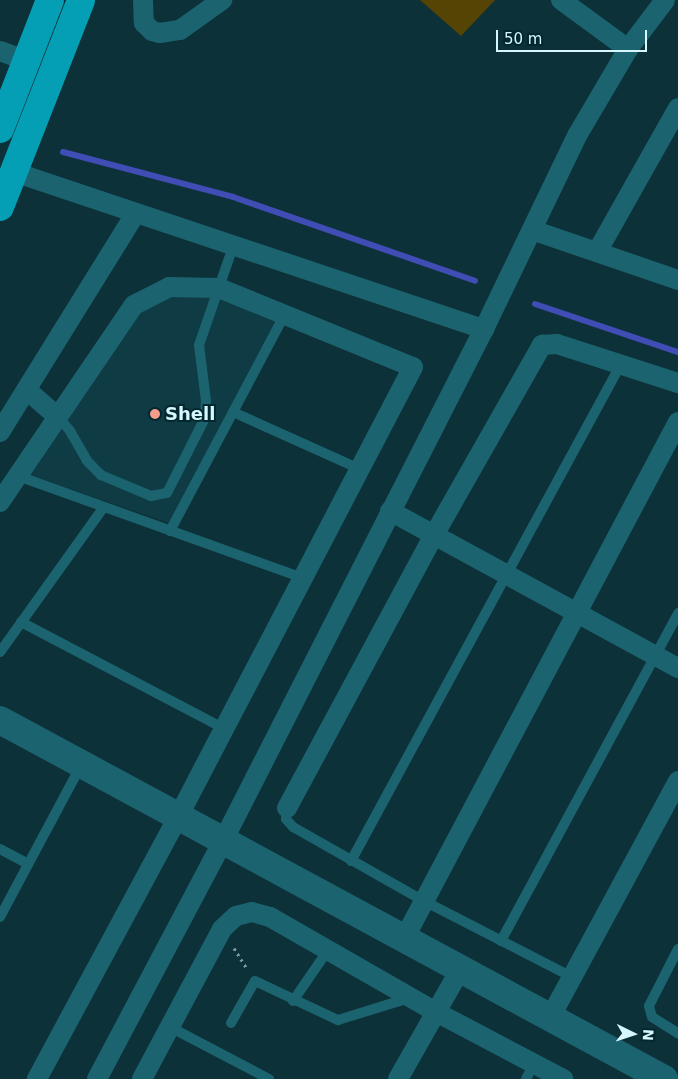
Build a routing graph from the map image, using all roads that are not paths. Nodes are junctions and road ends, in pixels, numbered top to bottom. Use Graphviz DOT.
graph roads {
  1 [pos="50,0"];
  2 [pos="81,0"];
  3 [pos="142,0"];
  4 [pos="222,0"];
  5 [pos="561,0"];
  6 [pos="665,0"];
  7 [pos="628,49"];
  8 [pos="0,51"];
  9 [pos="27,61"];
  10 [pos="678,108"];
  11 [pos="0,129"];
  12 [pos="19,161"];
  13 [pos="0,207"];
  14 [pos="135,214"];
  15 [pos="532,230"];
  16 [pos="233,247"];
  17 [pos="597,252"];
  18 [pos="678,280"];
  19 [pos="219,288"];
  20 [pos="285,314"];
  21 [pos="484,329"];
  22 [pos="621,364"];
  23 [pos="678,382"];
  24 [pos="28,391"];
  25 [pos="233,412"];
  26 [pos="58,417"];
  27 [pos="678,422"];
  28 [pos="0,432"];
  29 [pos="360,469"];
  30 [pos="18,476"];
  31 [pos="0,502"];
  32 [pos="104,507"];
  33 [pos="390,511"];
  34 [pos="170,530"];
  35 [pos="434,535"];
  36 [pos="507,575"];
  37 [pos="303,578"];
  38 [pos="577,613"];
  39 [pos="678,613"];
  40 [pos="21,622"];
  41 [pos="0,652"];
  42 [pos="654,655"];
  43 [pos="678,668"];
  44 [pos="0,720"];
  45 [pos="225,729"];
  46 [pos="81,764"];
  47 [pos="678,781"];
  48 [pos="287,808"];
  49 [pos="178,817"];
  50 [pos="223,841"];
  51 [pos="0,849"];
  52 [pos="351,861"];
  53 [pos="28,864"];
  54 [pos="424,901"];
  55 [pos="0,917"];
  56 [pos="404,939"];
  57 [pos="501,941"];
  58 [pos="678,949"];
  59 [pos="328,950"];
  60 [pos="461,968"];
  61 [pos="572,977"];
  62 [pos="410,997"];
  63 [pos="293,1001"];
  64 [pos="436,1012"];
  65 [pos="551,1016"];
  66 [pos="231,1023"];
  67 [pos="170,1027"];
  68 [pos="678,1033"];
  69 [pos="250,1069"];
  70 [pos="530,1071"];
  71 [pos="37,1079"];
  72 [pos="97,1079"];
  73 [pos="142,1079"];
  74 [pos="245,1079"];
  75 [pos="269,1079"];
  76 [pos="398,1079"];
  77 [pos="563,1079"];
  78 [pos="664,1079"];
  1 -- 9 [label="highway"];
  2 -- 12 [label="highway"];
  3 -- 4 [label="street"];
  5 -- 7 [label="street"];
  6 -- 7 [label="street"];
  7 -- 15 [label="street"];
  8 -- 9 [label="street"];
  9 -- 11 [label="highway"];
  10 -- 17 [label="street"];
  12 -- 13 [label="highway"];
  12 -- 14 [label="street"];
  14 -- 16 [label="street"];
  14 -- 24 [label="street"];
  15 -- 17 [label="street"];
  15 -- 21 [label="street"];
  16 -- 19 [label="lane"];
  16 -- 21 [label="street"];
  17 -- 18 [label="street"];
  19 -- 20 [label="street"];
  19 -- 26 [label="street"];
  19 -- 26 [label="lane"];
  20 -- 25 [label="lane"];
  20 -- 29 [label="street"];
  21 -- 33 [label="street"];
  22 -- 23 [label="street"];
  22 -- 35 [label="street"];
  22 -- 36 [label="lane"];
  24 -- 26 [label="street"];
  24 -- 28 [label="street"];
  25 -- 29 [label="lane"];
  25 -- 34 [label="lane"];
  26 -- 30 [label="street"];
  27 -- 38 [label="street"];
  29 -- 37 [label="street"];
  30 -- 31 [label="street"];
  30 -- 32 [label="lane"];
  32 -- 34 [label="lane"];
  32 -- 40 [label="lane"];
  33 -- 35 [label="street"];
  33 -- 50 [label="street"];
  34 -- 37 [label="lane"];
  35 -- 36 [label="street"];
  35 -- 48 [label="street"];
  36 -- 38 [label="street"];
  36 -- 52 [label="lane"];
  37 -- 45 [label="street"];
  38 -- 42 [label="street"];
  38 -- 54 [label="street"];
  39 -- 42 [label="lane"];
  40 -- 41 [label="lane"];
  40 -- 45 [label="lane"];
  42 -- 43 [label="street"];
  42 -- 57 [label="lane"];
  44 -- 46 [label="street"];
  45 -- 49 [label="street"];
  46 -- 49 [label="street"];
  46 -- 53 [label="lane"];
  47 -- 61 [label="street"];
  48 -- 52 [label="lane"];
  49 -- 50 [label="street"];
  49 -- 71 [label="street"];
  50 -- 56 [label="street"];
  50 -- 72 [label="street"];
  51 -- 53 [label="lane"];
  52 -- 54 [label="lane"];
  53 -- 55 [label="lane"];
  54 -- 56 [label="street"];
  54 -- 57 [label="lane"];
  56 -- 60 [label="street"];
  57 -- 61 [label="lane"];
  58 -- 68 [label="lane"];
  59 -- 62 [label="street"];
  59 -- 63 [label="lane"];
  59 -- 67 [label="street"];
  60 -- 64 [label="street"];
  60 -- 65 [label="street"];
  61 -- 65 [label="street"];
  62 -- 63 [label="lane"];
  62 -- 64 [label="street"];
  63 -- 66 [label="lane"];
  64 -- 70 [label="street"];
  64 -- 76 [label="street"];
  65 -- 78 [label="street"];
  67 -- 69 [label="lane"];
  67 -- 73 [label="street"];
  69 -- 74 [label="lane"];
  69 -- 75 [label="lane"];
  70 -- 77 [label="street"];
}
